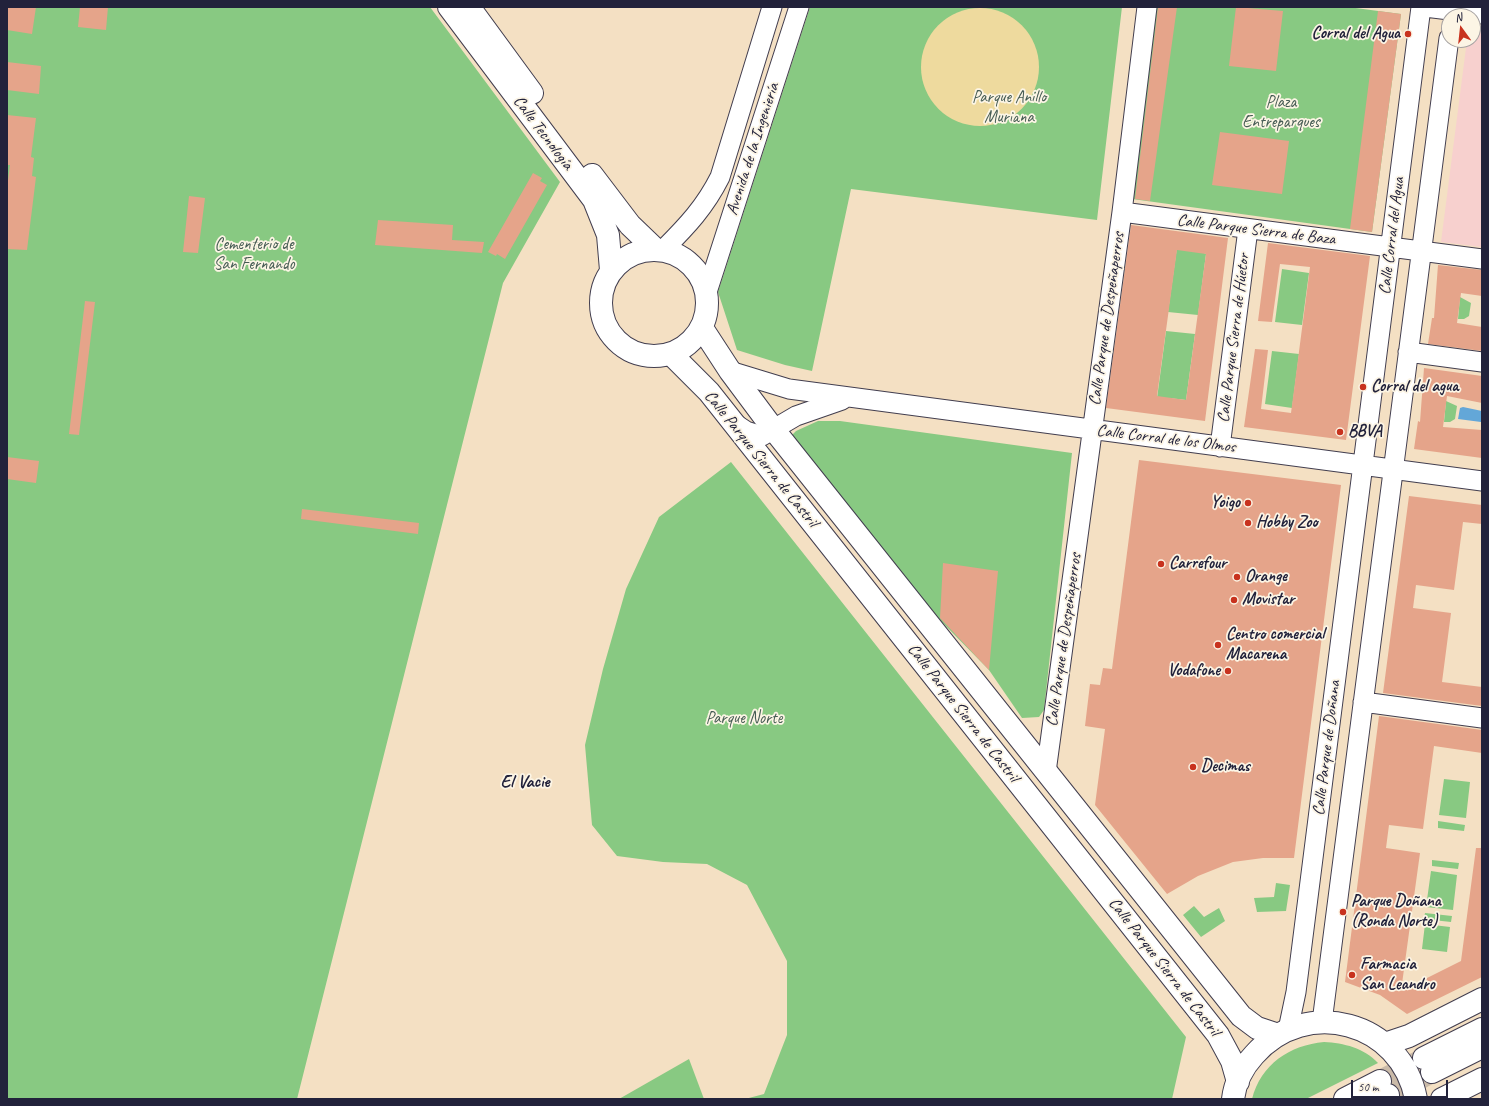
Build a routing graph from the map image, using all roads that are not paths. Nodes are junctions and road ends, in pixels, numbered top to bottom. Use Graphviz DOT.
graph roads {
  1 [pos="450,7"];
  2 [pos="469,7"];
  3 [pos="772,7"];
  4 [pos="799,7"];
  5 [pos="1148,7"];
  6 [pos="1421,7"];
  7 [pos="1425,7"];
  8 [pos="1441,9"];
  9 [pos="1448,48"];
  10 [pos="1122,212"];
  11 [pos="1248,229"];
  12 [pos="1391,247"];
  13 [pos="659,249"];
  14 [pos="1421,251"];
  15 [pos="1482,259"];
  16 [pos="611,270"];
  17 [pos="707,292"];
  18 [pos="702,328"];
  19 [pos="1408,352"];
  20 [pos="671,354"];
  21 [pos="1482,362"];
  22 [pos="730,371"];
  23 [pos="849,398"];
  24 [pos="731,420"];
  25 [pos="774,430"];
  26 [pos="1092,430"];
  27 [pos="1220,446"];
  28 [pos="1362,465"];
  29 [pos="1393,469"];
  30 [pos="1482,481"];
  31 [pos="1363,702"];
  32 [pos="1482,718"];
  33 [pos="1046,772"];
  34 [pos="1482,1000"];
  35 [pos="1322,1022"];
  36 [pos="1482,1029"];
  37 [pos="1283,1032"];
  38 [pos="1385,1044"];
  39 [pos="1482,1047"];
  40 [pos="1482,1079"];
  41 [pos="1383,1091"];
  42 [pos="1234,1094"];
  43 [pos="1345,1099"];
  44 [pos="1416,1099"];
  45 [pos="1442,1099"];
  1 -- 16 [label="main road, Calle Tecnología"];
  2 -- 13 [label="main road, Calle Tecnología"];
  3 -- 13 [label="street, Avenida de la Ingeniería"];
  4 -- 17 [label="street, Avenida de la Ingeniería"];
  5 -- 10 [label="street, Calle Parque de Despeñaperros"];
  6 -- 12 [label="street, Calle Corral del Agua"];
  7 -- 8 [label="street"];
  9 -- 14 [label="street, Calle Corral del Agua"];
  10 -- 11 [label="street, Calle Parque Sierra de Baza"];
  10 -- 26 [label="street, Calle Parque de Despeñaperros"];
  11 -- 12 [label="street, Calle Parque Sierra de Baza"];
  11 -- 27 [label="street, Calle Parque Sierra de Húetor"];
  12 -- 14 [label="street, Calle Parque Sierra de Baza"];
  12 -- 28 [label="street, Calle Corral del Agua"];
  13 -- 16 [label="main road"];
  13 -- 17 [label="main road"];
  14 -- 15 [label="street, Calle Parque Sierra de Baza"];
  14 -- 19 [label="street, Calle Corral del Agua"];
  16 -- 20 [label="main road"];
  17 -- 18 [label="main road"];
  18 -- 20 [label="main road"];
  18 -- 22 [label="main road, Calle Parque Sierra de Castril"];
  19 -- 21 [label="street"];
  19 -- 29 [label="street, Calle Corral del Agua"];
  20 -- 24 [label="main road, Calle Parque Sierra de Castril"];
  22 -- 23 [label="street, Calle Corral de los Olmos"];
  22 -- 25 [label="main road, Calle Parque Sierra de Castril"];
  23 -- 25 [label="street"];
  23 -- 26 [label="street, Calle Corral de los Olmos"];
  24 -- 25 [label="street"];
  24 -- 42 [label="main road, Calle Parque Sierra de Castril"];
  25 -- 33 [label="main road, Calle Parque Sierra de Castril"];
  26 -- 27 [label="street, Calle Corral de los Olmos"];
  26 -- 33 [label="street, Calle Parque de Despeñaperros"];
  27 -- 28 [label="street, Calle Corral de los Olmos"];
  28 -- 29 [label="street, Calle Corral de los Olmos"];
  28 -- 37 [label="street, Calle Parque de Doñana"];
  29 -- 30 [label="street, Calle Corral de los Olmos"];
  29 -- 31 [label="street, Calle Parque de Doñana"];
  31 -- 32 [label="street"];
  31 -- 35 [label="street, Calle Parque de Doñana"];
  33 -- 37 [label="main road, Calle Parque Sierra de Castril"];
  34 -- 38 [label="main road"];
  35 -- 37 [label="main road"];
  35 -- 38 [label="main road"];
  36 -- 39 [label="main road"];
  37 -- 42 [label="main road"];
  38 -- 44 [label="main road"];
  40 -- 45 [label="main road"];
  41 -- 43 [label="main road"];
}
